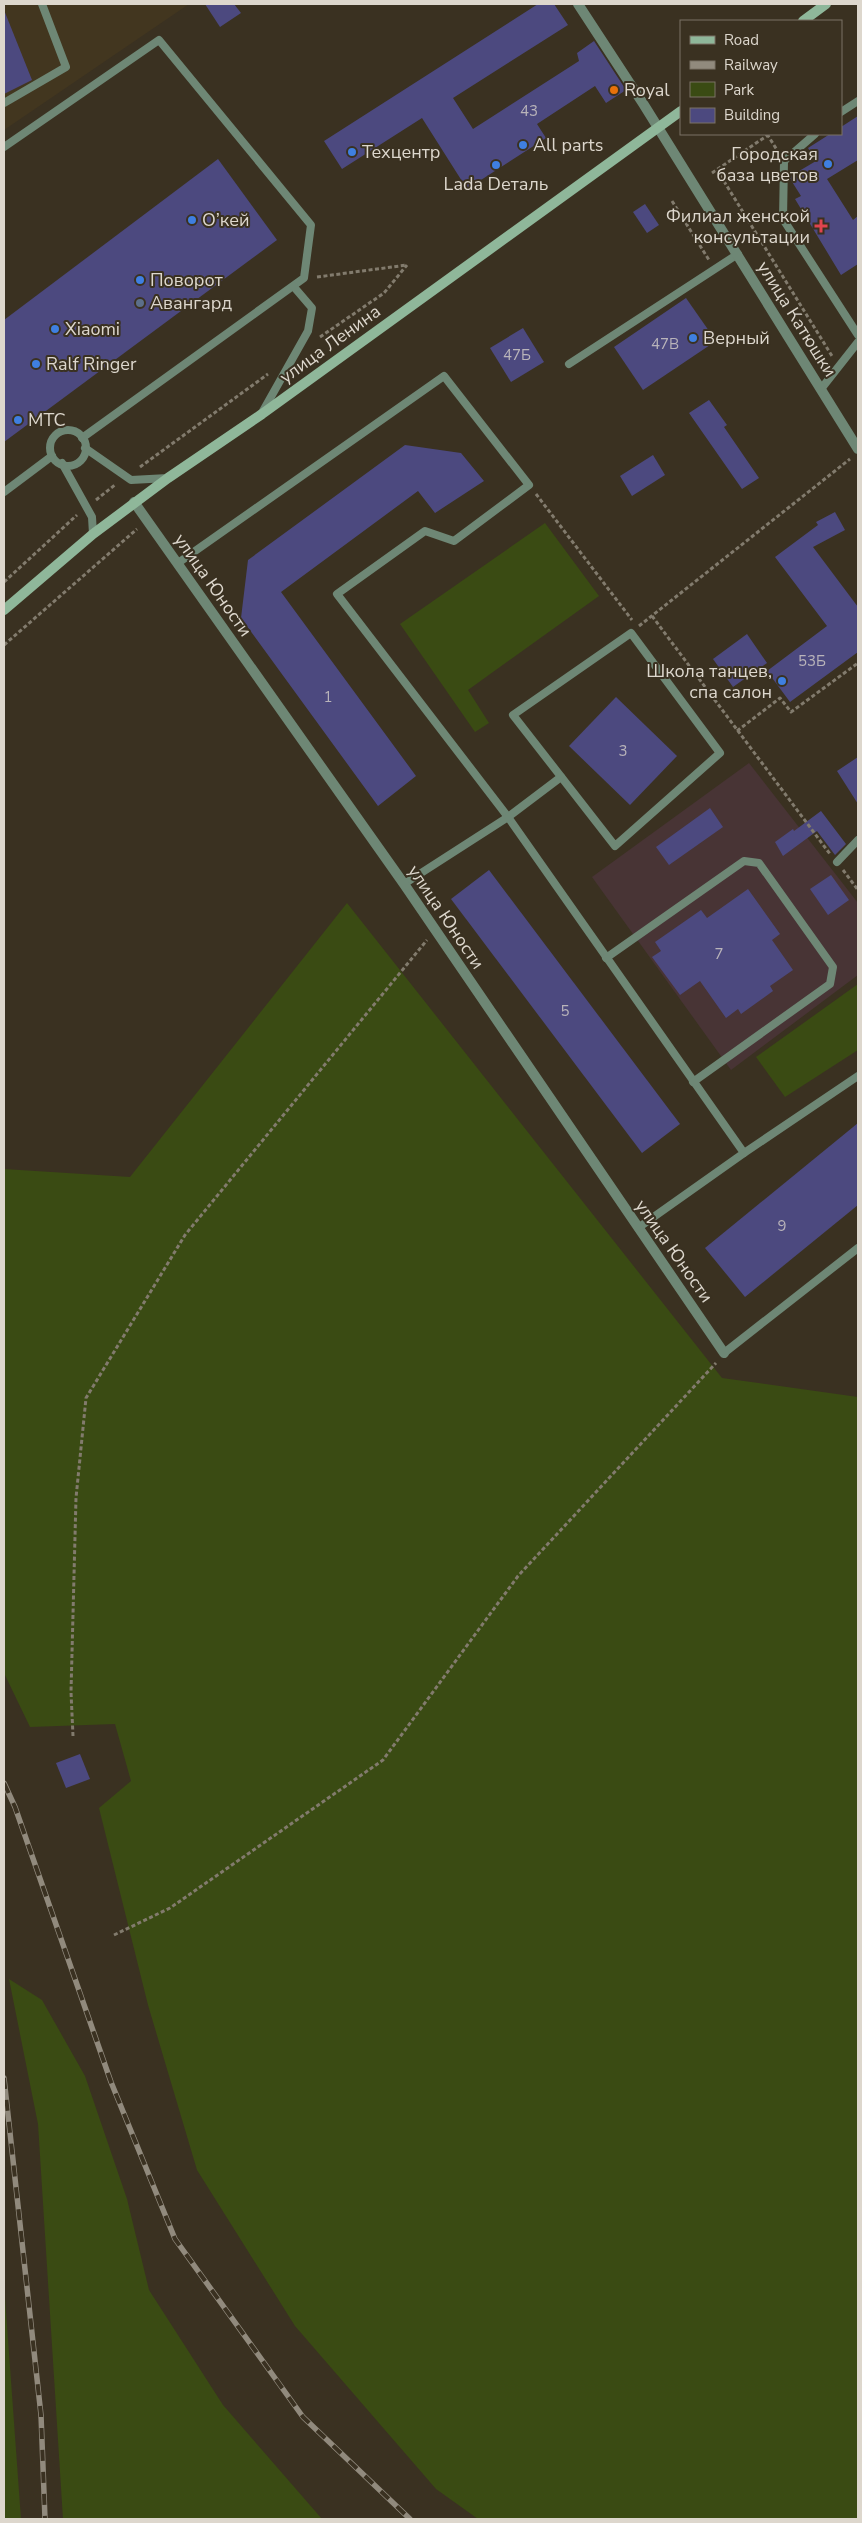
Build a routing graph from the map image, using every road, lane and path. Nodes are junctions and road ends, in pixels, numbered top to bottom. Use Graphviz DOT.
graph roads {
  1 [pos="42,4"];
  2 [pos="578,4"];
  3 [pos="826,4"];
  4 [pos="804,20"];
  5 [pos="858,101"];
  6 [pos="4,103"];
  7 [pos="842,111"];
  8 [pos="680,112"];
  9 [pos="657,128"];
  10 [pos="766,135"];
  11 [pos="768,135"];
  12 [pos="814,135"];
  13 [pos="4,147"];
  14 [pos="784,162"];
  15 [pos="717,170"];
  16 [pos="712,173"];
  17 [pos="672,201"];
  18 [pos="738,254"];
  19 [pos="715,269"];
  20 [pos="304,278"];
  21 [pos="294,287"];
  22 [pos="858,335"];
  23 [pos="319,338"];
  24 [pos="858,342"];
  25 [pos="569,364"];
  26 [pos="839,367"];
  27 [pos="271,372"];
  28 [pos="822,389"];
  29 [pos="262,414"];
  30 [pos="82,438"];
  31 [pos="86,448"];
  32 [pos="858,449"];
  33 [pos="858,453"];
  34 [pos="52,456"];
  35 [pos="62,463"];
  36 [pos="126,477"];
  37 [pos="168,478"];
  38 [pos="530,485"];
  39 [pos="4,492"];
  40 [pos="134,502"];
  41 [pos="87,507"];
  42 [pos="148,520"];
  43 [pos="93,534"];
  44 [pos="178,564"];
  45 [pos="4,582"];
  46 [pos="4,610"];
  47 [pos="652,616"];
  48 [pos="4,645"];
  49 [pos="858,663"];
  50 [pos="737,731"];
  51 [pos="561,777"];
  52 [pos="508,817"];
  53 [pos="858,840"];
  54 [pos="837,862"];
  55 [pos="404,884"];
  56 [pos="858,890"];
  57 [pos="436,930"];
  58 [pos="606,958"];
  59 [pos="858,1076"];
  60 [pos="693,1082"];
  61 [pos="744,1153"];
  62 [pos="638,1228"];
  63 [pos="858,1248"];
  64 [pos="724,1353"];
  65 [pos="73,1736"];
  66 [pos="114,1935"];
  1 -- 6 [label="lane"];
  2 -- 9 [label="street, улица Катюшки"];
  3 -- 4 [label="main road"];
  5 -- 7 [label="lane"];
  8 -- 9 [label="main road, улица Ленина"];
  9 -- 18 [label="street, улица Катюшки"];
  9 -- 29 [label="main road, улица Ленина"];
  10 -- 15 [label="path"];
  11 -- 14 [label="path"];
  12 -- 14 [label="lane"];
  13 -- 20 [label="lane"];
  14 -- 22 [label="lane"];
  15 -- 16 [label="path"];
  15 -- 26 [label="path"];
  17 -- 19 [label="path"];
  18 -- 19 [label="lane"];
  18 -- 28 [label="street, улица Катюшки"];
  19 -- 25 [label="lane"];
  20 -- 21 [label="lane"];
  20 -- 23 [label="path"];
  21 -- 29 [label="lane"];
  21 -- 30 [label="lane"];
  24 -- 26 [label="lane"];
  26 -- 28 [label="lane"];
  27 -- 36 [label="path"];
  28 -- 32 [label="street, улица Катюшки"];
  29 -- 37 [label="main road, улица Ленина"];
  30 -- 31 [label="lane"];
  30 -- 34 [label="lane"];
  31 -- 35 [label="lane"];
  31 -- 36 [label="lane"];
  33 -- 47 [label="path"];
  34 -- 35 [label="lane"];
  34 -- 39 [label="lane"];
  35 -- 41 [label="lane"];
  36 -- 37 [label="lane"];
  36 -- 41 [label="path"];
  37 -- 40 [label="main road, улица Ленина"];
  38 -- 44 [label="lane"];
  38 -- 47 [label="path"];
  38 -- 52 [label="lane"];
  40 -- 42 [label="street, улица Юности"];
  40 -- 43 [label="main road, улица Ленина"];
  41 -- 43 [label="lane"];
  41 -- 45 [label="path"];
  42 -- 44 [label="street, улица Юности"];
  42 -- 48 [label="path"];
  43 -- 46 [label="main road, улица Ленина"];
  44 -- 55 [label="street, улица Юности"];
  47 -- 50 [label="path"];
  49 -- 50 [label="path"];
  50 -- 54 [label="path"];
  51 -- 51 [label="lane"];
  51 -- 52 [label="lane"];
  52 -- 55 [label="lane"];
  52 -- 58 [label="lane"];
  53 -- 54 [label="lane"];
  54 -- 56 [label="path"];
  55 -- 57 [label="street, улица Юности"];
  57 -- 62 [label="street, улица Юности"];
  57 -- 65 [label="path"];
  58 -- 60 [label="lane"];
  58 -- 60 [label="lane"];
  59 -- 61 [label="lane"];
  60 -- 61 [label="lane"];
  61 -- 62 [label="lane"];
  62 -- 64 [label="street, улица Юности"];
  63 -- 64 [label="lane"];
  64 -- 66 [label="path"];
}
